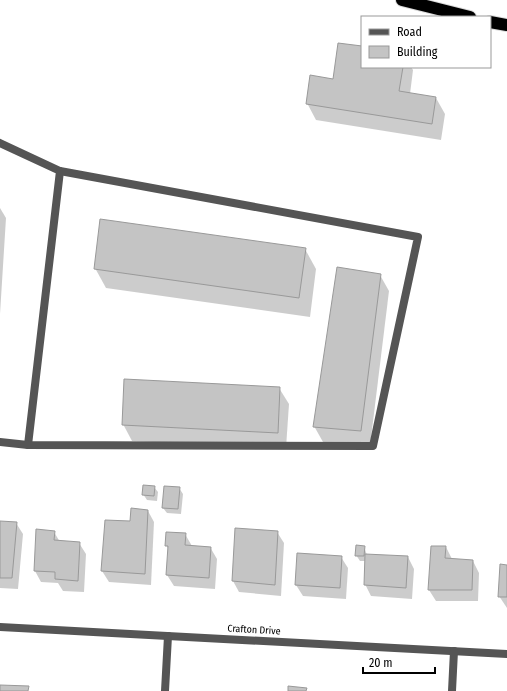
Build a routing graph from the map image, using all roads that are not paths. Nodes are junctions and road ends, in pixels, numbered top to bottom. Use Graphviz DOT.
graph roads {
  1 [pos="402,0"];
  2 [pos="466,16"];
  3 [pos="491,22"];
  4 [pos="507,25"];
  5 [pos="0,143"];
  6 [pos="60,171"];
  7 [pos="0,442"];
  8 [pos="28,445"];
  9 [pos="0,627"];
  10 [pos="168,636"];
  11 [pos="454,651"];
  12 [pos="507,654"];
  13 [pos="165,691"];
  14 [pos="452,691"];
  1 -- 2 [label="highway"];
  3 -- 4 [label="highway"];
  5 -- 6 [label="street"];
  6 -- 8 [label="street"];
  6 -- 8 [label="street"];
  7 -- 8 [label="street"];
  9 -- 10 [label="street, Crafton Drive"];
  10 -- 11 [label="street, Crafton Drive"];
  10 -- 13 [label="street"];
  11 -- 12 [label="street, Crafton Drive"];
  11 -- 14 [label="street"];
}
